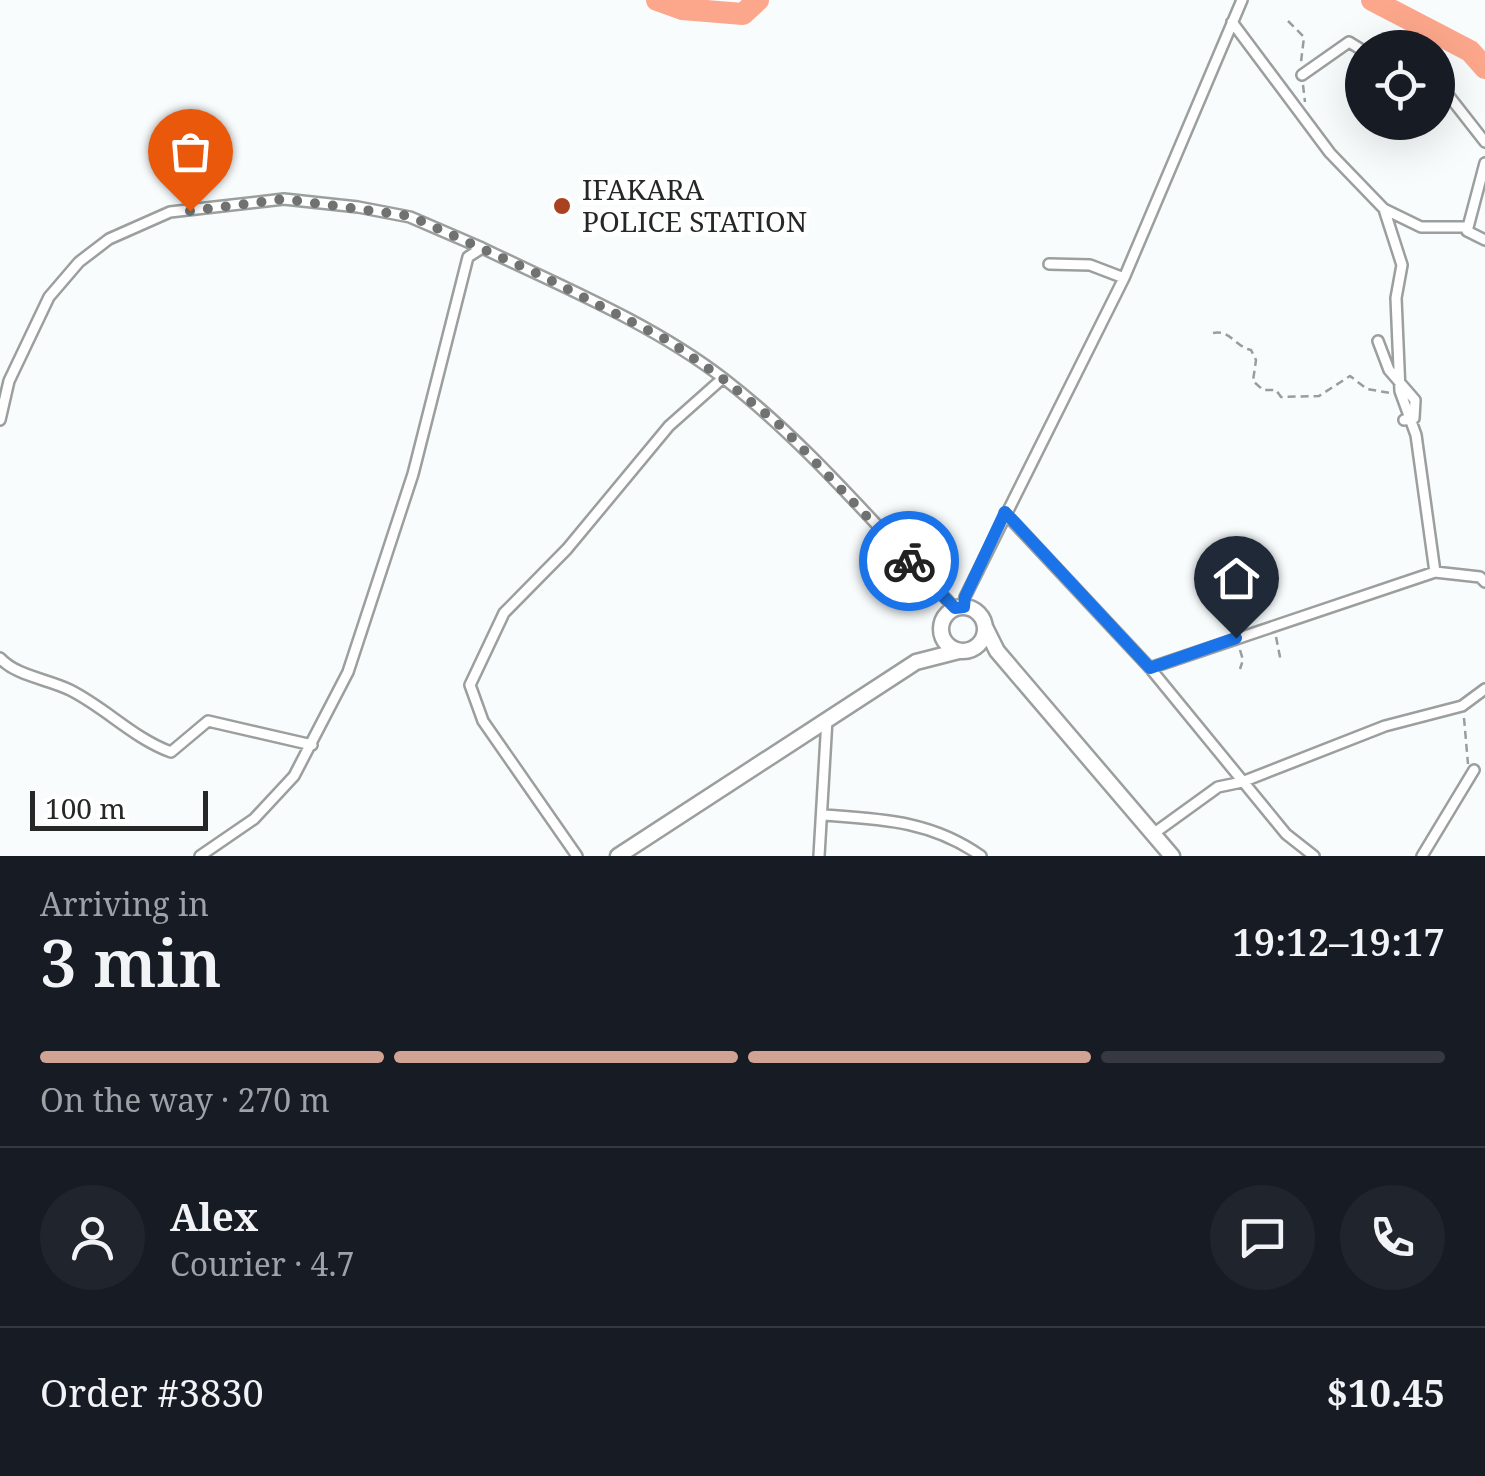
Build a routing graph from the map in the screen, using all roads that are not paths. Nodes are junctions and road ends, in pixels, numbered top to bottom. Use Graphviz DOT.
graph roads {
  1 [pos="1242,0"];
  2 [pos="1232,22"];
  3 [pos="1345,45"];
  4 [pos="1302,75"];
  5 [pos="1455,104"];
  6 [pos="1485,142"];
  7 [pos="1485,163"];
  8 [pos="1384,209"];
  9 [pos="1468,227"];
  10 [pos="1485,240"];
  11 [pos="482,248"];
  12 [pos="1049,264"];
  13 [pos="1124,278"];
  14 [pos="1378,341"];
  15 [pos="722,378"];
  16 [pos="1400,380"];
  17 [pos="0,420"];
  18 [pos="1005,512"];
  19 [pos="1435,572"];
  20 [pos="1485,582"];
  21 [pos="960,608"];
  22 [pos="941,625"];
  23 [pos="984,627"];
  24 [pos="963,651"];
  25 [pos="0,658"];
  26 [pos="1006,660"];
  27 [pos="916,662"];
  28 [pos="1150,668"];
  29 [pos="1485,689"];
  30 [pos="827,718"];
  31 [pos="312,745"];
  32 [pos="1474,770"];
  33 [pos="1242,782"];
  34 [pos="824,815"];
  35 [pos="1153,834"];
  36 [pos="200,856"];
  37 [pos="577,856"];
  38 [pos="618,856"];
  39 [pos="819,856"];
  40 [pos="982,856"];
  41 [pos="1172,856"];
  42 [pos="1314,856"];
  43 [pos="1422,856"];
  1 -- 2 [label="street"];
  2 -- 8 [label="street"];
  2 -- 13 [label="street"];
  3 -- 4 [label="street"];
  5 -- 6 [label="street"];
  7 -- 9 [label="street"];
  8 -- 9 [label="street"];
  8 -- 16 [label="street"];
  9 -- 10 [label="street"];
  11 -- 15 [label="street"];
  11 -- 17 [label="street"];
  11 -- 31 [label="street"];
  12 -- 13 [label="street"];
  13 -- 18 [label="street"];
  14 -- 16 [label="street"];
  15 -- 21 [label="street"];
  15 -- 37 [label="street"];
  16 -- 19 [label="street"];
  18 -- 21 [label="street"];
  18 -- 28 [label="street"];
  19 -- 20 [label="street"];
  19 -- 28 [label="street"];
  21 -- 22 [label="main road"];
  21 -- 23 [label="main road"];
  22 -- 24 [label="main road"];
  22 -- 27 [label="main road"];
  23 -- 24 [label="main road"];
  23 -- 26 [label="main road"];
  24 -- 26 [label="main road"];
  24 -- 27 [label="main road"];
  25 -- 31 [label="street"];
  26 -- 35 [label="main road"];
  27 -- 30 [label="main road"];
  28 -- 33 [label="street"];
  29 -- 33 [label="street"];
  30 -- 34 [label="street"];
  30 -- 38 [label="main road"];
  31 -- 36 [label="street"];
  32 -- 43 [label="street"];
  33 -- 35 [label="street"];
  33 -- 42 [label="street"];
  34 -- 39 [label="street"];
  34 -- 40 [label="street"];
  35 -- 41 [label="main road"];
}
